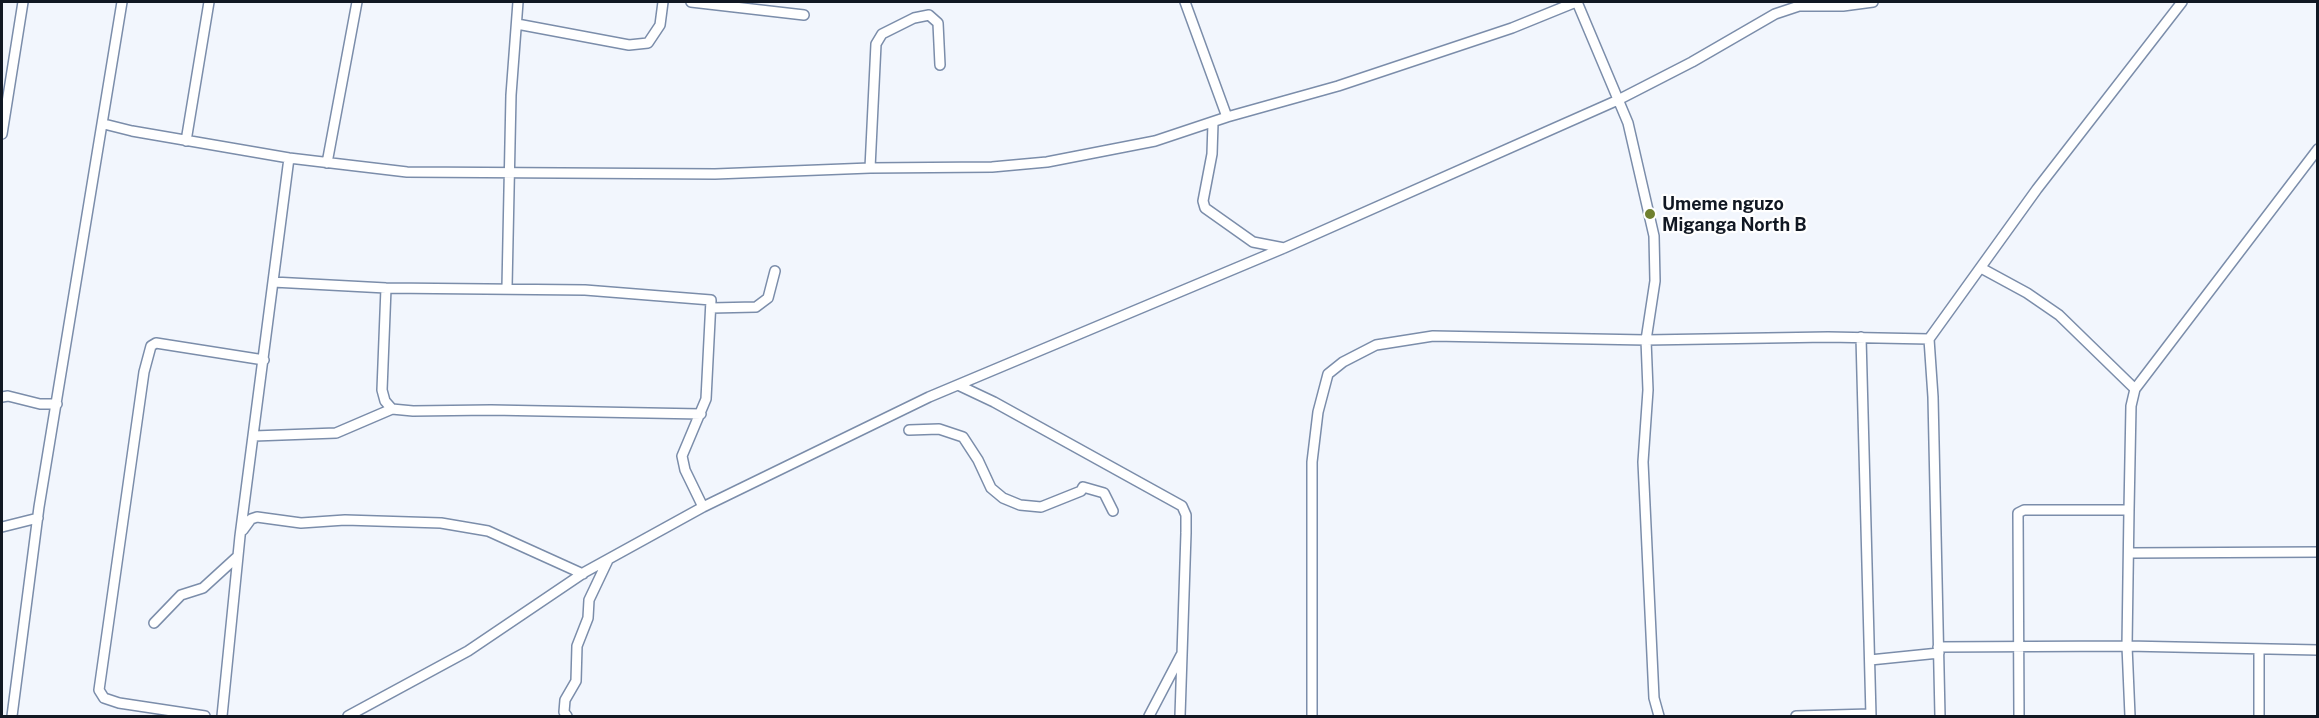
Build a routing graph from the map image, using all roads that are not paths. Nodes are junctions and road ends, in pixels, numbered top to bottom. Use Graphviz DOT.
graph roads {
  1 [pos="23,2"];
  2 [pos="122,2"];
  3 [pos="209,2"];
  4 [pos="357,2"];
  5 [pos="518,2"];
  6 [pos="663,2"];
  7 [pos="690,2"];
  8 [pos="1185,2"];
  9 [pos="1576,2"];
  10 [pos="1873,2"];
  11 [pos="2182,2"];
  12 [pos="804,15"];
  13 [pos="517,24"];
  14 [pos="940,65"];
  15 [pos="1618,100"];
  16 [pos="1227,117"];
  17 [pos="1213,123"];
  18 [pos="104,124"];
  19 [pos="2,134"];
  20 [pos="186,141"];
  21 [pos="2318,149"];
  22 [pos="289,158"];
  23 [pos="327,163"];
  24 [pos="870,168"];
  25 [pos="509,173"];
  26 [pos="1284,248"];
  27 [pos="1981,268"];
  28 [pos="775,270"];
  29 [pos="273,282"];
  30 [pos="507,287"];
  31 [pos="386,288"];
  32 [pos="711,308"];
  33 [pos="1861,337"];
  34 [pos="1929,339"];
  35 [pos="1646,340"];
  36 [pos="264,360"];
  37 [pos="958,386"];
  38 [pos="2135,389"];
  39 [pos="2,397"];
  40 [pos="57,404"];
  41 [pos="392,408"];
  42 [pos="700,414"];
  43 [pos="909,430"];
  44 [pos="254,436"];
  45 [pos="703,507"];
  46 [pos="2128,510"];
  47 [pos="1113,511"];
  48 [pos="38,518"];
  49 [pos="2,527"];
  50 [pos="240,536"];
  51 [pos="2318,552"];
  52 [pos="2130,553"];
  53 [pos="238,556"];
  54 [pos="608,560"];
  55 [pos="583,574"];
  56 [pos="154,623"];
  57 [pos="2127,646"];
  58 [pos="2018,648"];
  59 [pos="2259,649"];
  60 [pos="1939,650"];
  61 [pos="2318,650"];
  62 [pos="1182,654"];
  63 [pos="1870,660"];
  64 [pos="1654,714"];
  65 [pos="1871,715"];
  66 [pos="12,717"];
  67 [pos="205,717"];
  68 [pos="222,717"];
  69 [pos="348,717"];
  70 [pos="567,717"];
  71 [pos="1149,717"];
  72 [pos="1180,717"];
  73 [pos="1312,717"];
  74 [pos="1796,717"];
  75 [pos="1940,717"];
  76 [pos="2019,717"];
  77 [pos="2130,717"];
  78 [pos="2259,717"];
  1 -- 19 [label="street"];
  2 -- 18 [label="street"];
  3 -- 20 [label="street"];
  4 -- 23 [label="street"];
  5 -- 13 [label="street"];
  6 -- 13 [label="street"];
  7 -- 12 [label="street"];
  8 -- 16 [label="street"];
  9 -- 15 [label="street"];
  9 -- 16 [label="street"];
  10 -- 15 [label="street"];
  11 -- 27 [label="street"];
  13 -- 25 [label="street"];
  14 -- 24 [label="street"];
  15 -- 26 [label="street"];
  15 -- 35 [label="street"];
  16 -- 17 [label="street"];
  17 -- 24 [label="street"];
  17 -- 26 [label="street"];
  18 -- 20 [label="street"];
  18 -- 40 [label="street"];
  20 -- 22 [label="street"];
  21 -- 38 [label="street"];
  22 -- 23 [label="street"];
  22 -- 29 [label="street"];
  23 -- 25 [label="street"];
  24 -- 25 [label="street"];
  25 -- 30 [label="street"];
  26 -- 37 [label="street"];
  27 -- 34 [label="street"];
  27 -- 38 [label="street"];
  28 -- 32 [label="street"];
  29 -- 31 [label="street"];
  29 -- 36 [label="street"];
  30 -- 31 [label="street"];
  30 -- 32 [label="street"];
  31 -- 41 [label="street"];
  32 -- 42 [label="street"];
  33 -- 34 [label="street"];
  33 -- 35 [label="street"];
  33 -- 63 [label="street"];
  34 -- 60 [label="street"];
  35 -- 64 [label="street"];
  35 -- 73 [label="street"];
  36 -- 44 [label="street"];
  36 -- 67 [label="street"];
  37 -- 45 [label="street"];
  37 -- 62 [label="street"];
  38 -- 46 [label="street"];
  39 -- 40 [label="street"];
  40 -- 48 [label="street"];
  41 -- 42 [label="street"];
  41 -- 44 [label="street"];
  42 -- 45 [label="street"];
  43 -- 47 [label="street"];
  44 -- 50 [label="street"];
  45 -- 54 [label="street"];
  46 -- 52 [label="street"];
  46 -- 58 [label="street"];
  48 -- 49 [label="street"];
  48 -- 66 [label="street"];
  50 -- 53 [label="street"];
  50 -- 55 [label="street"];
  51 -- 52 [label="street"];
  52 -- 57 [label="street"];
  53 -- 56 [label="street"];
  53 -- 68 [label="street"];
  54 -- 55 [label="street"];
  54 -- 70 [label="street"];
  55 -- 69 [label="street"];
  57 -- 58 [label="street"];
  57 -- 59 [label="street"];
  57 -- 77 [label="street"];
  58 -- 60 [label="street"];
  58 -- 76 [label="street"];
  59 -- 61 [label="street"];
  59 -- 78 [label="street"];
  60 -- 63 [label="street"];
  60 -- 75 [label="street"];
  62 -- 71 [label="street"];
  62 -- 72 [label="street"];
  63 -- 65 [label="street"];
  65 -- 74 [label="street"];
}
